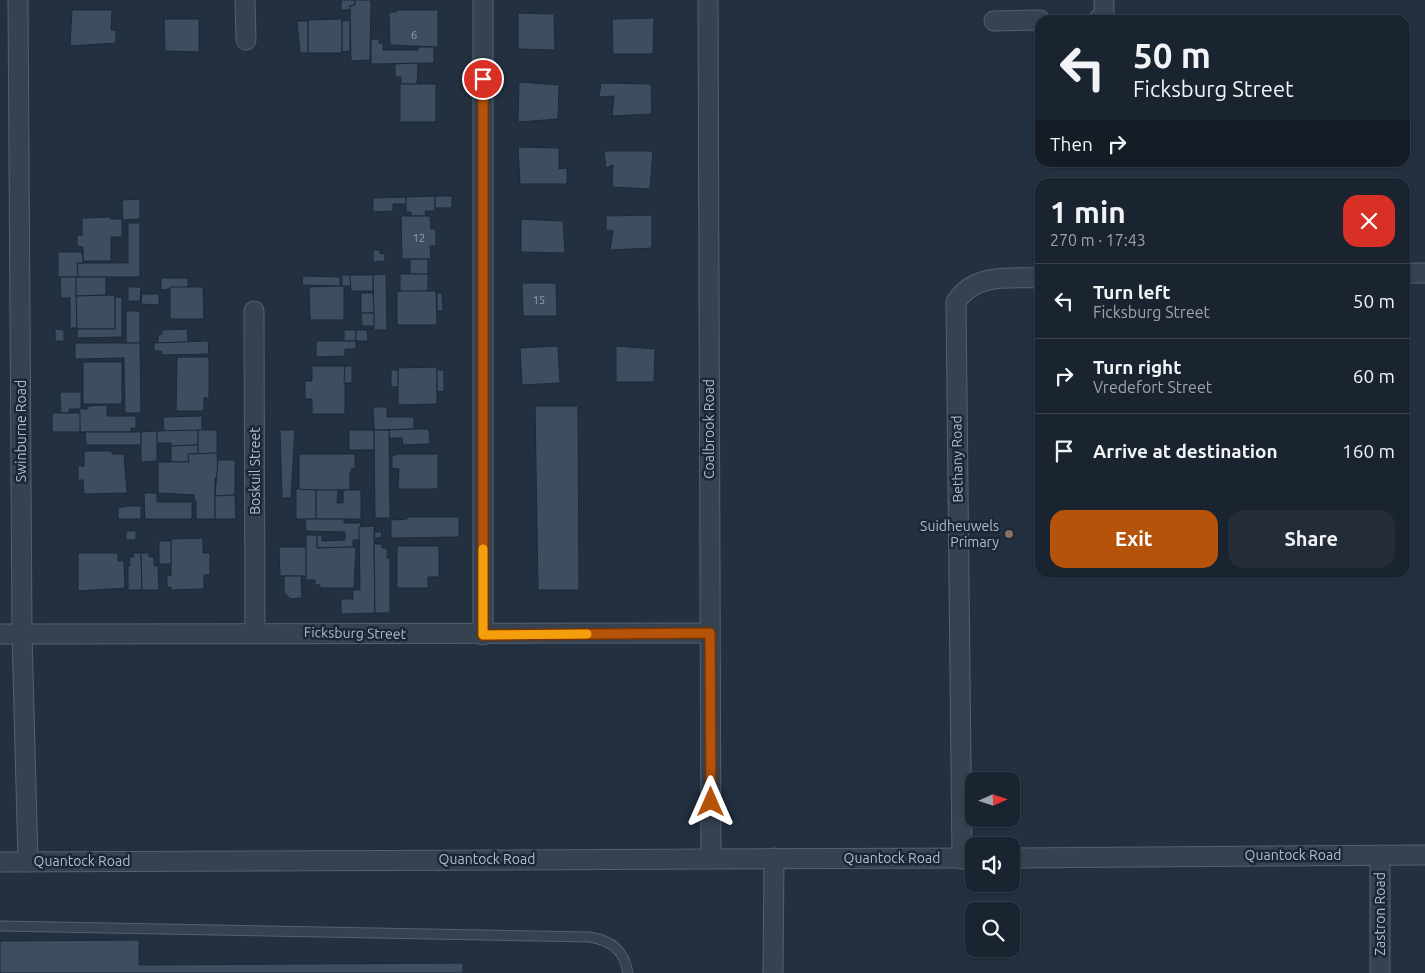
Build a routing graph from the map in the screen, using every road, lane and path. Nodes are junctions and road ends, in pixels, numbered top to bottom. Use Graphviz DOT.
graph roads {
  1 [pos="18,0"];
  2 [pos="245,0"];
  3 [pos="483,0"];
  4 [pos="708,0"];
  5 [pos="1104,0"];
  6 [pos="1104,15"];
  7 [pos="994,20"];
  8 [pos="1035,20"];
  9 [pos="246,40"];
  10 [pos="1410,273"];
  11 [pos="1425,273"];
  12 [pos="1035,278"];
  13 [pos="254,311"];
  14 [pos="255,632"];
  15 [pos="22,633"];
  16 [pos="710,633"];
  17 [pos="0,634"];
  18 [pos="483,635"];
  19 [pos="967,837"];
  20 [pos="1425,854"];
  21 [pos="1380,855"];
  22 [pos="711,858"];
  23 [pos="774,858"];
  24 [pos="965,858"];
  25 [pos="1020,858"];
  26 [pos="0,862"];
  27 [pos="28,862"];
  28 [pos="0,926"];
  29 [pos="628,973"];
  30 [pos="773,973"];
  31 [pos="1380,973"];
  1 -- 15 [label="street, Swinburne Road"];
  2 -- 9 [label="street"];
  3 -- 18 [label="street"];
  4 -- 16 [label="street, Coalbrook Road"];
  5 -- 6 [label="street"];
  7 -- 8 [label="street"];
  10 -- 11 [label="street"];
  12 -- 19 [label="street, Bethany Road"];
  13 -- 14 [label="street, Boskuil Street"];
  14 -- 15 [label="street, Ficksburg Street"];
  14 -- 18 [label="street, Ficksburg Street"];
  15 -- 17 [label="street, Ficksburg Street"];
  15 -- 27 [label="street, Swinburne Road"];
  16 -- 18 [label="street, Ficksburg Street"];
  16 -- 22 [label="street, Coalbrook Road"];
  20 -- 21 [label="street, Quantock Road"];
  21 -- 25 [label="street, Quantock Road"];
  21 -- 31 [label="street, Zastron Road"];
  22 -- 23 [label="street, Quantock Road"];
  22 -- 27 [label="street, Quantock Road"];
  23 -- 24 [label="street, Quantock Road"];
  23 -- 30 [label="street"];
  26 -- 27 [label="street, Quantock Road"];
  28 -- 29 [label="lane"];
}
